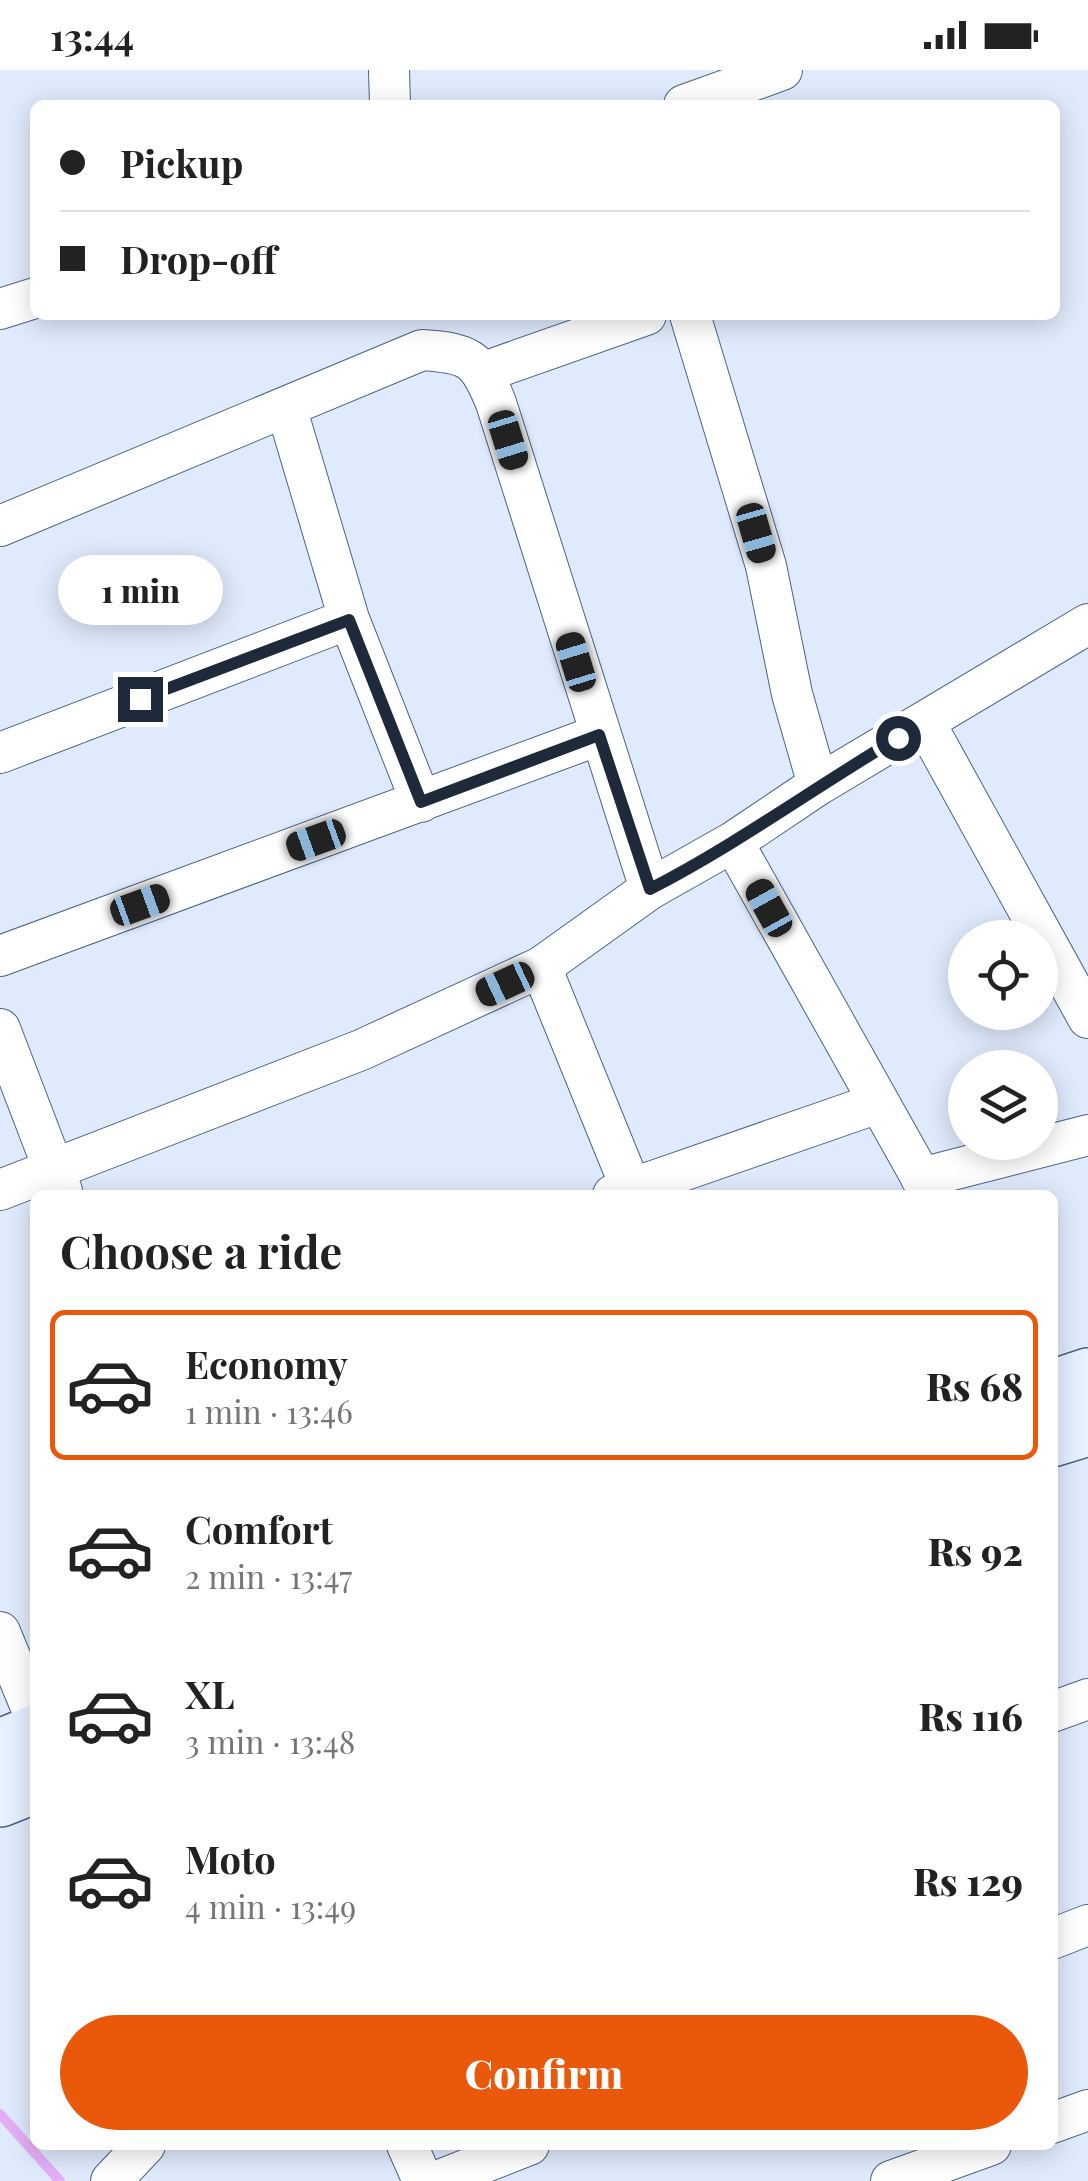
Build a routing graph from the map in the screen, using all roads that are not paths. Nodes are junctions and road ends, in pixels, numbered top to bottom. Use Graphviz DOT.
graph roads {
  1 [pos="389,70"];
  2 [pos="782,70"];
  3 [pos="390,100"];
  4 [pos="698,100"];
  5 [pos="30,299"];
  6 [pos="0,308"];
  7 [pos="632,320"];
  8 [pos="692,320"];
  9 [pos="484,372"];
  10 [pos="286,407"];
  11 [pos="0,526"];
  12 [pos="349,620"];
  13 [pos="1088,624"];
  14 [pos="925,722"];
  15 [pos="599,735"];
  16 [pos="0,752"];
  17 [pos="818,785"];
  18 [pos="421,802"];
  19 [pos="733,842"];
  20 [pos="650,889"];
  21 [pos="0,956"];
  22 [pos="541,967"];
  23 [pos="1088,1018"];
  24 [pos="0,1030"];
  25 [pos="878,1103"];
  26 [pos="1088,1135"];
  27 [pos="58,1182"];
  28 [pos="926,1186"];
  29 [pos="0,1190"];
  30 [pos="621,1190"];
  31 [pos="628,1190"];
  32 [pos="1088,1376"];
  33 [pos="1063,1418"];
  34 [pos="0,1632"];
  35 [pos="1088,1699"];
  36 [pos="30,1705"];
  37 [pos="1058,1710"];
  38 [pos="30,1734"];
  39 [pos="0,1747"];
  40 [pos="30,1788"];
  41 [pos="0,1799"];
  42 [pos="1088,1925"];
  43 [pos="1058,1937"];
  44 [pos="1088,2110"];
  45 [pos="1058,2121"];
  46 [pos="140,2150"];
  47 [pos="409,2150"];
  48 [pos="516,2150"];
  49 [pos="977,2150"];
  50 [pos="111,2181"];
  51 [pos="423,2181"];
  52 [pos="437,2181"];
  53 [pos="891,2181"];
  1 -- 3 [label="street"];
  2 -- 4 [label="street"];
  5 -- 6 [label="street"];
  7 -- 9 [label="street"];
  8 -- 17 [label="street"];
  9 -- 10 [label="street"];
  9 -- 15 [label="street"];
  10 -- 11 [label="street"];
  10 -- 12 [label="street"];
  12 -- 16 [label="street"];
  12 -- 18 [label="street"];
  13 -- 14 [label="street"];
  14 -- 17 [label="street"];
  14 -- 23 [label="street"];
  15 -- 18 [label="street"];
  15 -- 20 [label="street"];
  17 -- 19 [label="street"];
  18 -- 21 [label="street"];
  19 -- 20 [label="street"];
  19 -- 25 [label="street"];
  20 -- 22 [label="street"];
  22 -- 27 [label="street"];
  22 -- 30 [label="street"];
  24 -- 27 [label="street"];
  25 -- 28 [label="street"];
  25 -- 31 [label="street"];
  26 -- 28 [label="street"];
  27 -- 29 [label="street"];
  32 -- 33 [label="main road"];
  34 -- 36 [label="street"];
  35 -- 37 [label="street"];
  38 -- 39 [label="main road"];
  40 -- 41 [label="main road"];
  42 -- 43 [label="street"];
  44 -- 45 [label="street"];
  46 -- 50 [label="street"];
  47 -- 51 [label="street"];
  48 -- 52 [label="street"];
  49 -- 53 [label="street"];
}
